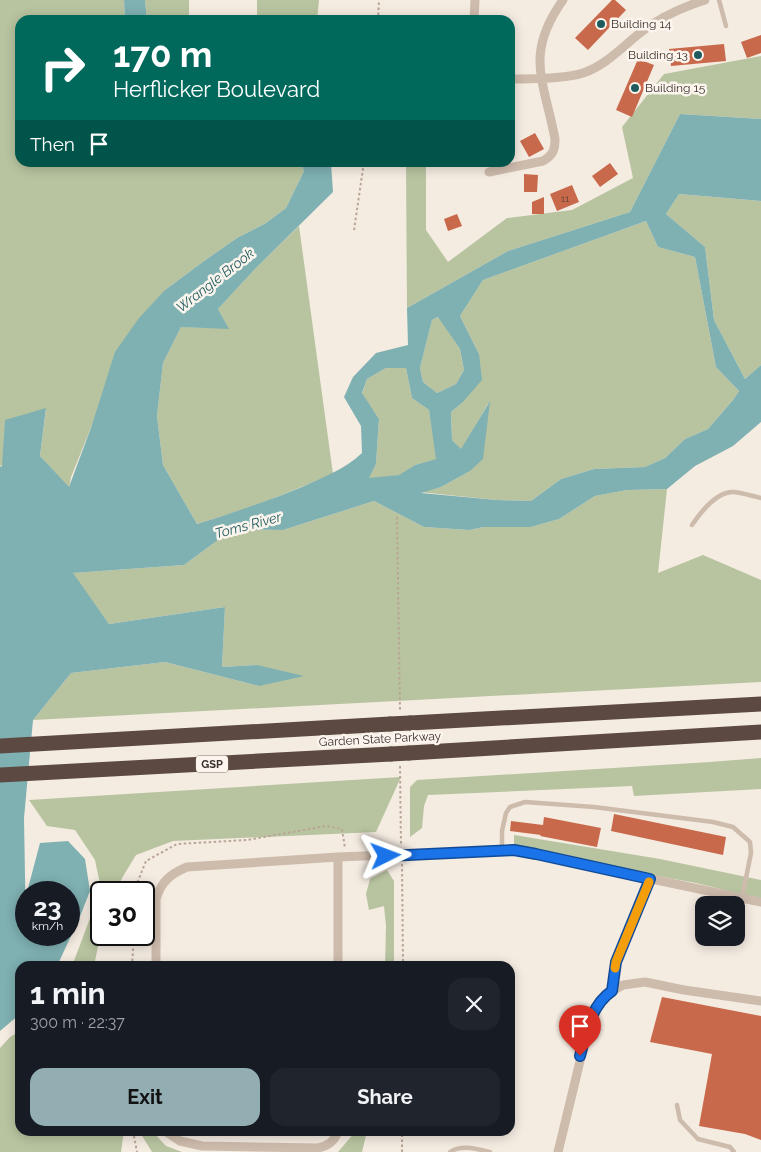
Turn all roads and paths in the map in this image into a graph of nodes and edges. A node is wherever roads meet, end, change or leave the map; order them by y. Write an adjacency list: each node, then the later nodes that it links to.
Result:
1 (379, 0): 6 (path)
2 (474, 0): 7 (street)
3 (562, 0): 9 (street)
4 (704, 0): 9 (street)
5 (719, 0): 8 (lane)
6 (378, 15)
7 (474, 15)
8 (726, 26)
9 (541, 78): 10 (street); 13 (street)
10 (515, 79)
11 (363, 167): 15 (path)
12 (514, 167): 14 (street)
13 (515, 167)
14 (489, 172)
15 (354, 230)
16 (761, 498): 17 (lane)
17 (692, 525)
18 (761, 704): 22 (highway, Garden State Parkway, bridge)
19 (761, 732): 20 (highway, Garden State Parkway / GSP)
20 (735, 734): 21 (highway); 23 (highway, Garden State Parkway / GSP, bridge)
21 (761, 741)
22 (0, 746)
23 (0, 775)
24 (502, 851): 25 (street); 26 (street); 29 (lane)
25 (343, 857): 27 (path); 34 (street); 35 (street)
26 (650, 879): 28 (street); 36 (street)
27 (138, 881)
28 (732, 896)
29 (742, 896)
30 (745, 899): 31 (street)
31 (761, 902)
32 (133, 946): 33 (path)
33 (132, 961)
34 (156, 961)
35 (338, 961)
36 (612, 991): 37 (street); 47 (street)
37 (761, 1001)
38 (677, 1105): 48 (lane)
39 (133, 1136): 43 (path)
40 (172, 1136): 41 (street)
41 (336, 1136)
42 (402, 1136): 44 (path)
43 (137, 1152)
44 (402, 1152)
45 (450, 1152): 46 (lane)
46 (490, 1152)
47 (558, 1152)
48 (734, 1152)

